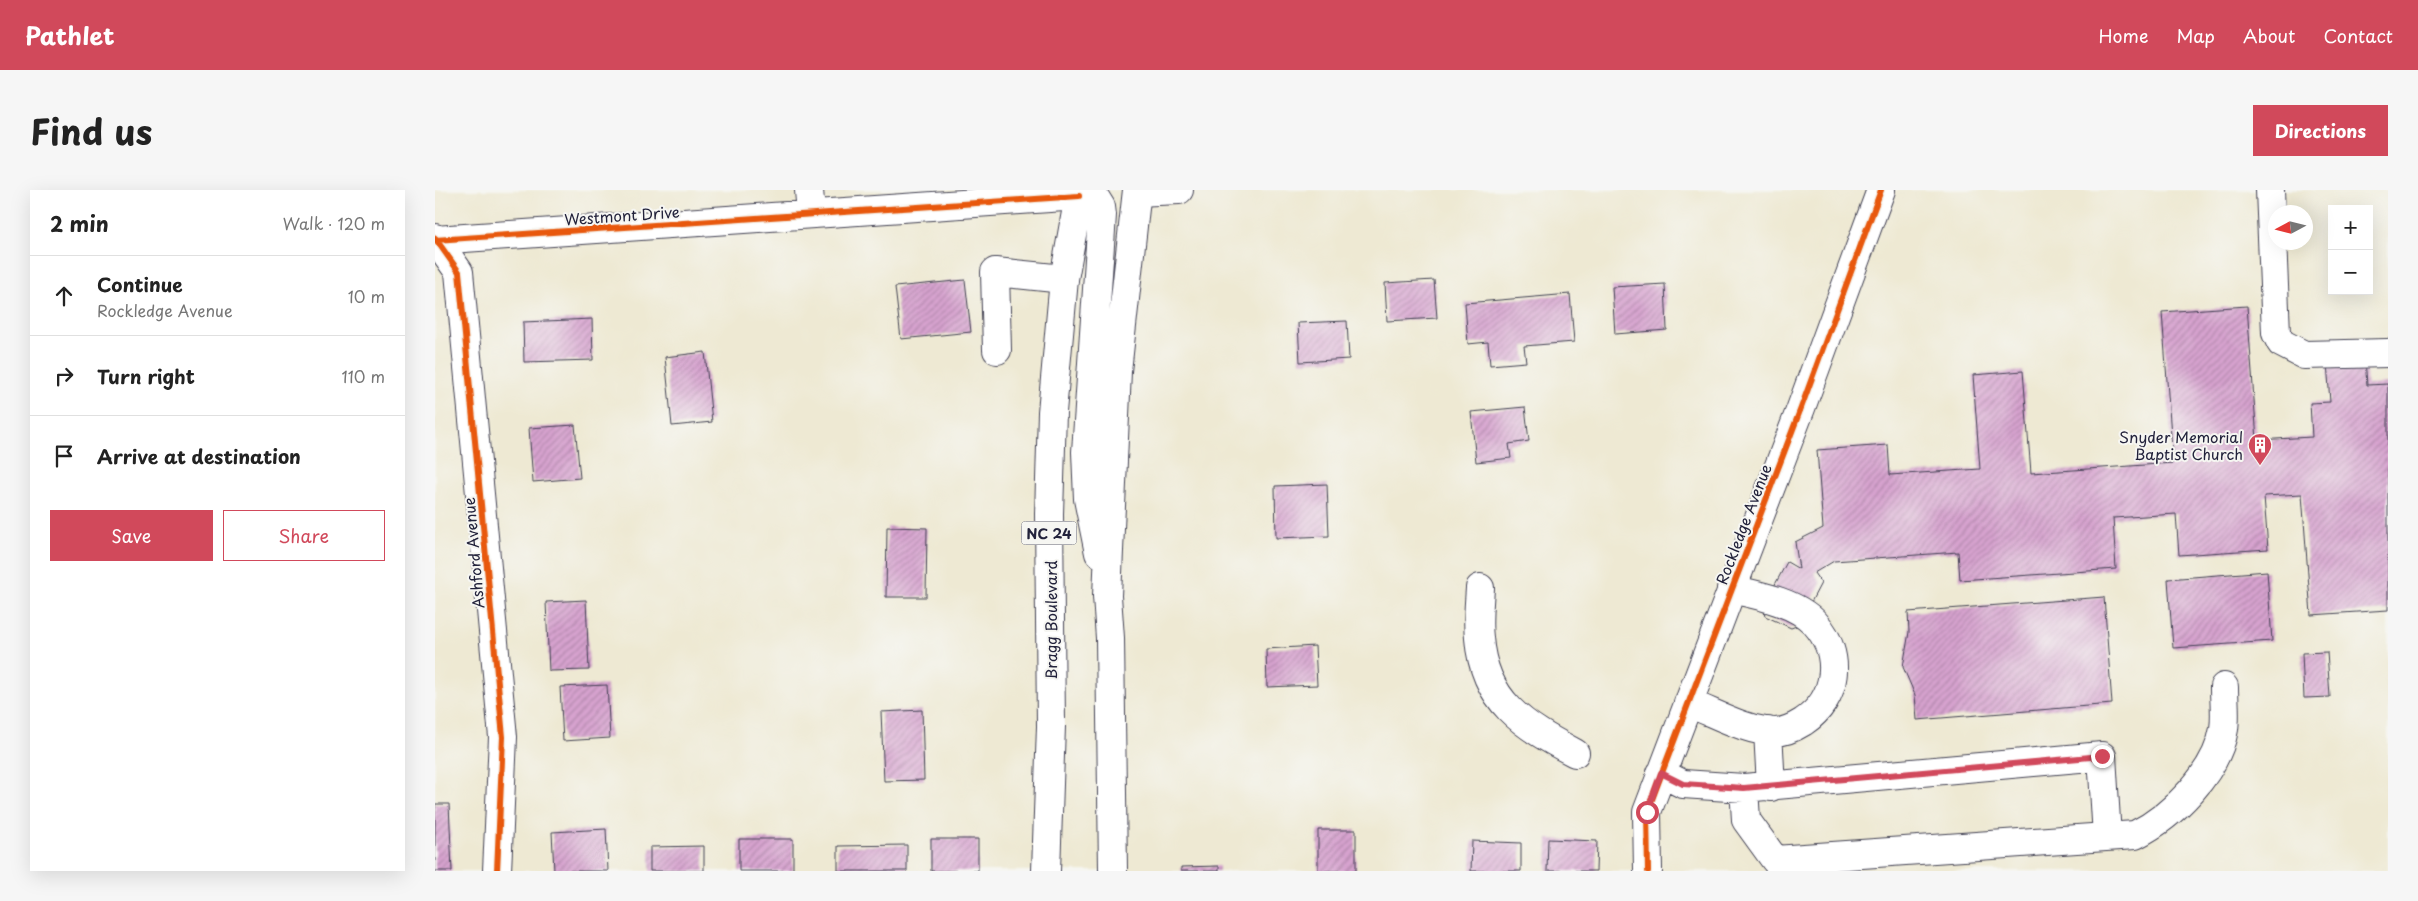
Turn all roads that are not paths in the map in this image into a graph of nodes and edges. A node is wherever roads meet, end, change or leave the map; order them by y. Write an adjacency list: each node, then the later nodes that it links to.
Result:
1 (1179, 190): 4 (street)
2 (1881, 190): 12 (street, Rockledge Avenue)
3 (2270, 190): 10 (street)
4 (1135, 191): 13 (street)
5 (1080, 193): 6 (street, Westmont Drive); 8 (street, Bragg Boulevard / NC 24); 13 (street)
6 (810, 202): 7 (street, Westmont Drive)
7 (436, 239): 22 (street, Ashford Avenue)
8 (1064, 279): 9 (street); 23 (street, Bragg Boulevard / NC 24)
9 (997, 350)
10 (2388, 353)
11 (1480, 588): 17 (street)
12 (1731, 589): 15 (street, Rockledge Avenue); 16 (street)
13 (1107, 596): 24 (street)
14 (2223, 686): 21 (street)
15 (1688, 703): 16 (street); 18 (street, Rockledge Avenue)
16 (1768, 731): 19 (street)
17 (1575, 753)
18 (1661, 773): 20 (street); 25 (street, Rockledge Avenue)
19 (1771, 787): 20 (street); 21 (street)
20 (1744, 788): 21 (street)
21 (2107, 837)
22 (497, 871)
23 (1046, 871)
24 (1113, 871)
25 (1648, 871)

